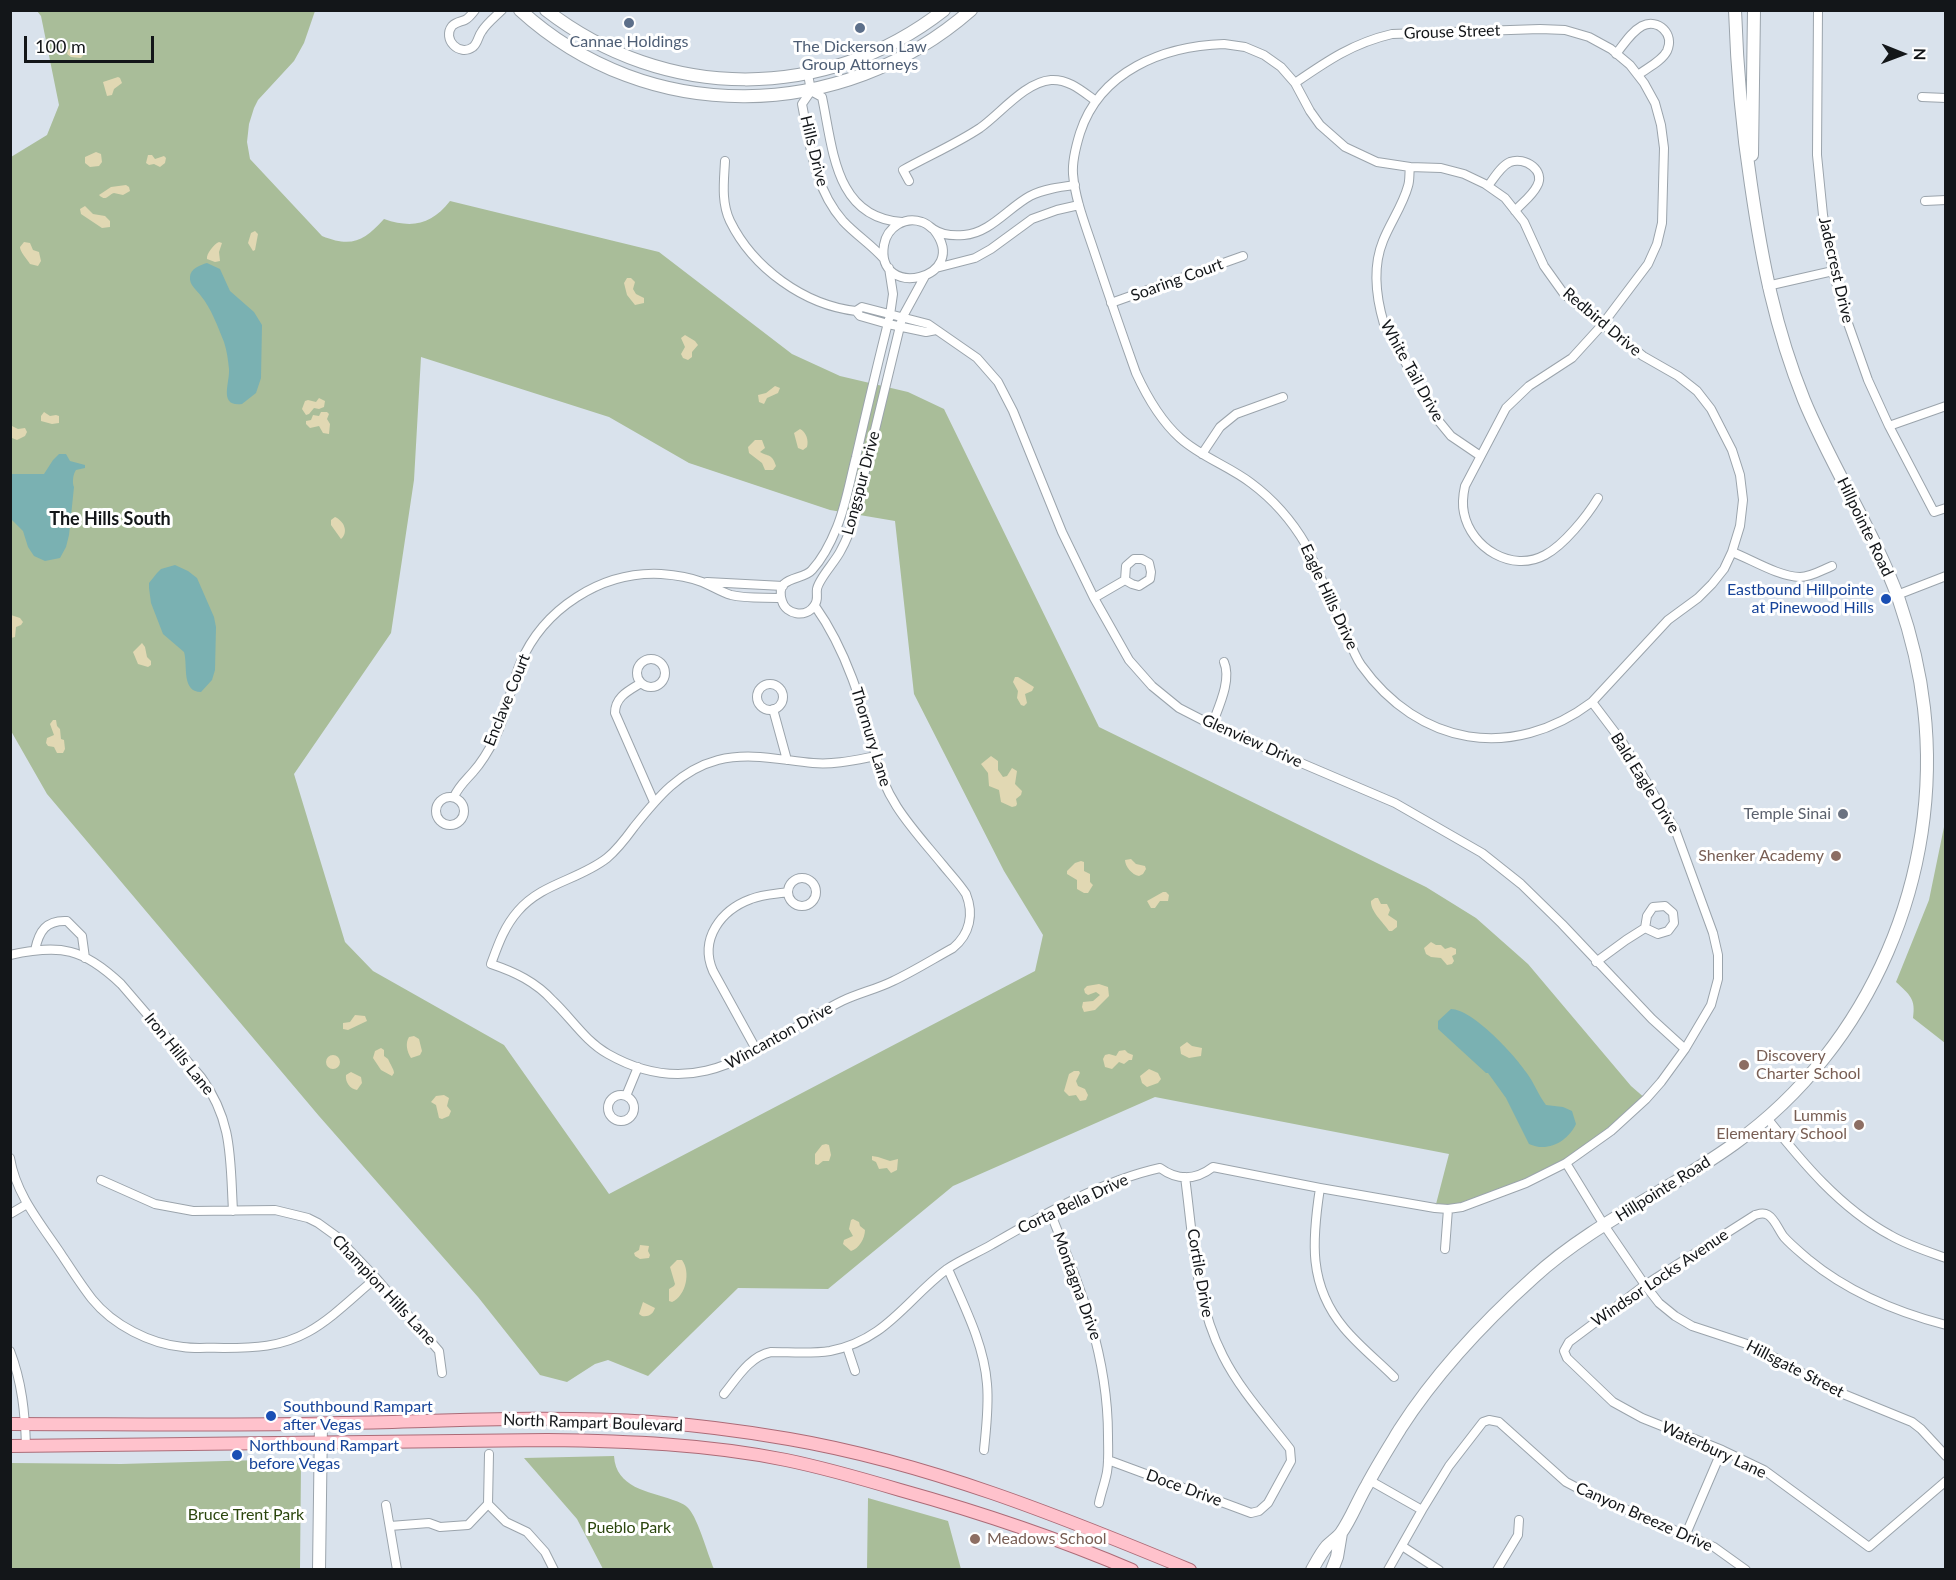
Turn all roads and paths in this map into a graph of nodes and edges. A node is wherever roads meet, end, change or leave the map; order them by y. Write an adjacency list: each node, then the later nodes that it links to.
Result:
1 (475, 10): 2 (street)
2 (502, 10)
3 (520, 10): 14 (street)
4 (546, 10): 11 (street)
5 (944, 10): 11 (street)
6 (971, 10): 14 (street)
7 (1735, 10): 23 (street, Hillpointe Road)
8 (1754, 10): 23 (street, Hillpointe Road)
9 (1818, 10): 33 (street, Jadecrest Drive)
10 (1616, 54): 12 (street, Grouse Street); 12 (street); 13 (street, Grouse Street)
11 (808, 74): 14 (street, Hills Drive)
12 (1638, 75): 39 (street, Grouse Street)
13 (1294, 83): 17 (street, Redbird Drive); 19 (street, Redbird Drive)
14 (811, 91): 28 (street, Hills Drive); 31 (street, Hills Drive)
15 (1922, 97): 16 (street)
16 (1946, 98)
17 (1096, 101): 20 (street); 21 (street, Eagle Hills Drive)
18 (724, 161): 37 (street, Glenview Drive)
19 (1410, 167): 22 (street, Redbird Drive); 44 (street, White Tail Drive)
20 (909, 181)
21 (1075, 184): 26 (street, Eagle Hills Drive); 29 (street, Hills Drive)
22 (1488, 186): 27 (street, Redbird Drive); 27 (street)
23 (1752, 195): 35 (street, Hillpointe Road)
24 (1946, 200): 25 (street)
25 (1925, 201)
26 (1079, 205): 32 (street); 36 (street, Eagle Hills Drive)
27 (1515, 211): 39 (street, Redbird Drive)
28 (902, 222): 29 (street, Hills Drive); 31 (street)
29 (934, 230): 32 (street)
30 (1243, 256): 36 (street, Soaring Court)
31 (888, 265): 34 (street, Hills Drive); 37 (street, Longspur Drive)
32 (936, 268): 34 (street)
33 (1833, 271): 35 (street); 42 (street, Jadecrest Drive)
34 (925, 276): 38 (street, Longspur Drive)
35 (1767, 286): 53 (street, Hillpointe Road)
36 (1111, 303): 43 (street, Eagle Hills Drive)
37 (889, 319): 38 (street, Glenview Drive); 52 (street, Longspur Drive)
38 (901, 322): 55 (street, Glenview Drive); 56 (street, Longspur Drive)
39 (1602, 325): 44 (street, Grouse Street); 47 (street, Redbird Drive)
40 (1283, 397): 43 (street)
41 (1946, 406): 42 (street)
42 (1889, 426): 46 (street, Jadecrest Drive)
43 (1202, 454): 59 (street, Eagle Hills Drive)
44 (1479, 455): 45 (street, Grouse Street)
45 (1598, 498)
46 (1946, 508)
47 (1732, 552): 48 (street); 59 (street, Redbird Drive)
48 (1832, 566)
49 (1946, 576): 53 (street)
50 (1125, 580): 55 (street)
51 (701, 581): 52 (street, Enclave Court); 54 (street, Enclave Court); 64 (street, Enclave Court)
52 (783, 586): 54 (street)
53 (1897, 595): 77 (street, Hillpointe Road)
54 (781, 598): 56 (street)
55 (1094, 598): 61 (street, Glenview Drive)
56 (815, 606): 62 (street, Thornury Lane)
57 (1224, 662): 61 (street)
58 (641, 683): 65 (street)
59 (1592, 702): 73 (street, Bald Eagle Drive)
60 (773, 709): 63 (street)
61 (1212, 725): 72 (street, Glenview Drive)
62 (876, 756): 63 (street); 67 (street, Thornury Lane)
63 (787, 760): 65 (street)
64 (454, 797)
65 (654, 802): 75 (street, Wincanton Drive)
66 (789, 892): 74 (street)
67 (969, 923): 74 (street, Wincanton Drive)
68 (1645, 928): 72 (street)
69 (35, 950): 70 (street, Iron Hills Lane); 71 (street, Iron Hills Lane); 71 (street)
70 (10, 955)
71 (85, 958): 85 (street, Iron Hills Lane)
72 (1596, 962): 73 (street, Glenview Drive)
73 (1685, 1049): 79 (street, Bald Eagle Drive)
74 (757, 1051): 75 (street, Wincanton Drive)
75 (638, 1067): 76 (street)
76 (626, 1096)
77 (1767, 1118): 88 (street, Hillpointe Road); 90 (street)
78 (10, 1158): 83 (street)
79 (1566, 1162): 84 (street); 88 (street, Hillsgate Street)
80 (1185, 1177): 82 (street); 86 (street, Corta Bella Drive); 121 (street, Cortile Drive)
81 (101, 1180): 85 (street, Champion Hills Lane)
82 (1320, 1188): 84 (street); 100 (street)
83 (27, 1204): 87 (street); 92 (street)
84 (1448, 1209): 89 (street)
85 (233, 1211): 92 (street, Champion Hills Lane)
86 (1050, 1212): 91 (street, Corta Bella Drive); 114 (street, Montagna Drive)
87 (10, 1214)
88 (1604, 1225): 93 (street, Hillsgate Street); 115 (street, Hillpointe Road)
89 (1444, 1249)
90 (1946, 1258)
91 (948, 1269): 95 (street, Corta Bella Drive); 109 (street)
92 (376, 1278): 99 (street, Champion Hills Lane)
93 (1645, 1285): 94 (street, Windsor Locks Avenue); 97 (street, Windsor Locks Avenue); 112 (street, Hillsgate Street)
94 (1946, 1325)
95 (848, 1347): 98 (street); 101 (street, Corta Bella Drive)
96 (10, 1351): 103 (street)
97 (1564, 1351): 110 (street, Waterbury Lane)
98 (855, 1371)
99 (442, 1373)
100 (1394, 1377)
101 (724, 1394)
102 (10, 1424): 103 (main road, North Rampart Boulevard)
103 (26, 1424): 104 (main road, North Rampart Boulevard); 108 (street)
104 (321, 1424): 105 (main road, North Rampart Boulevard); 106 (street)
105 (791, 1440): 113 (main road); 131 (main road, North Rampart Boulevard)
106 (321, 1444): 108 (main road, North Rampart Boulevard); 113 (main road, North Rampart Boulevard); 127 (street)
107 (10, 1446): 108 (main road, North Rampart Boulevard)
108 (26, 1446)
109 (984, 1450)
110 (1722, 1450): 116 (street, Waterbury Lane); 125 (street)
111 (489, 1454): 118 (street)
112 (1946, 1456)
113 (787, 1460): 130 (main road, North Rampart Boulevard)
114 (1108, 1460): 117 (street, Montagna Drive); 121 (street, Doce Drive)
115 (1369, 1480): 120 (street); 124 (street, Hillpointe Road)
116 (1946, 1481)
117 (1099, 1503)
118 (488, 1504): 123 (street); 129 (street)
119 (386, 1505): 123 (street)
120 (1422, 1510): 125 (street, Canyon Breeze Drive); 126 (street)
121 (1259, 1511)
122 (1519, 1520): 136 (street)
123 (390, 1526): 128 (street)
124 (1341, 1533): 132 (street, Hillpointe Road); 133 (street, Hillpointe Road)
125 (1686, 1534): 137 (street, Canyon Breeze Drive)
126 (1402, 1546): 134 (street); 135 (street)
127 (319, 1569)
128 (397, 1569)
129 (554, 1569)
130 (1132, 1569)
131 (1190, 1569)
132 (1312, 1569)
133 (1332, 1569)
134 (1388, 1569)
135 (1439, 1569)
136 (1497, 1569)
137 (1746, 1569)

